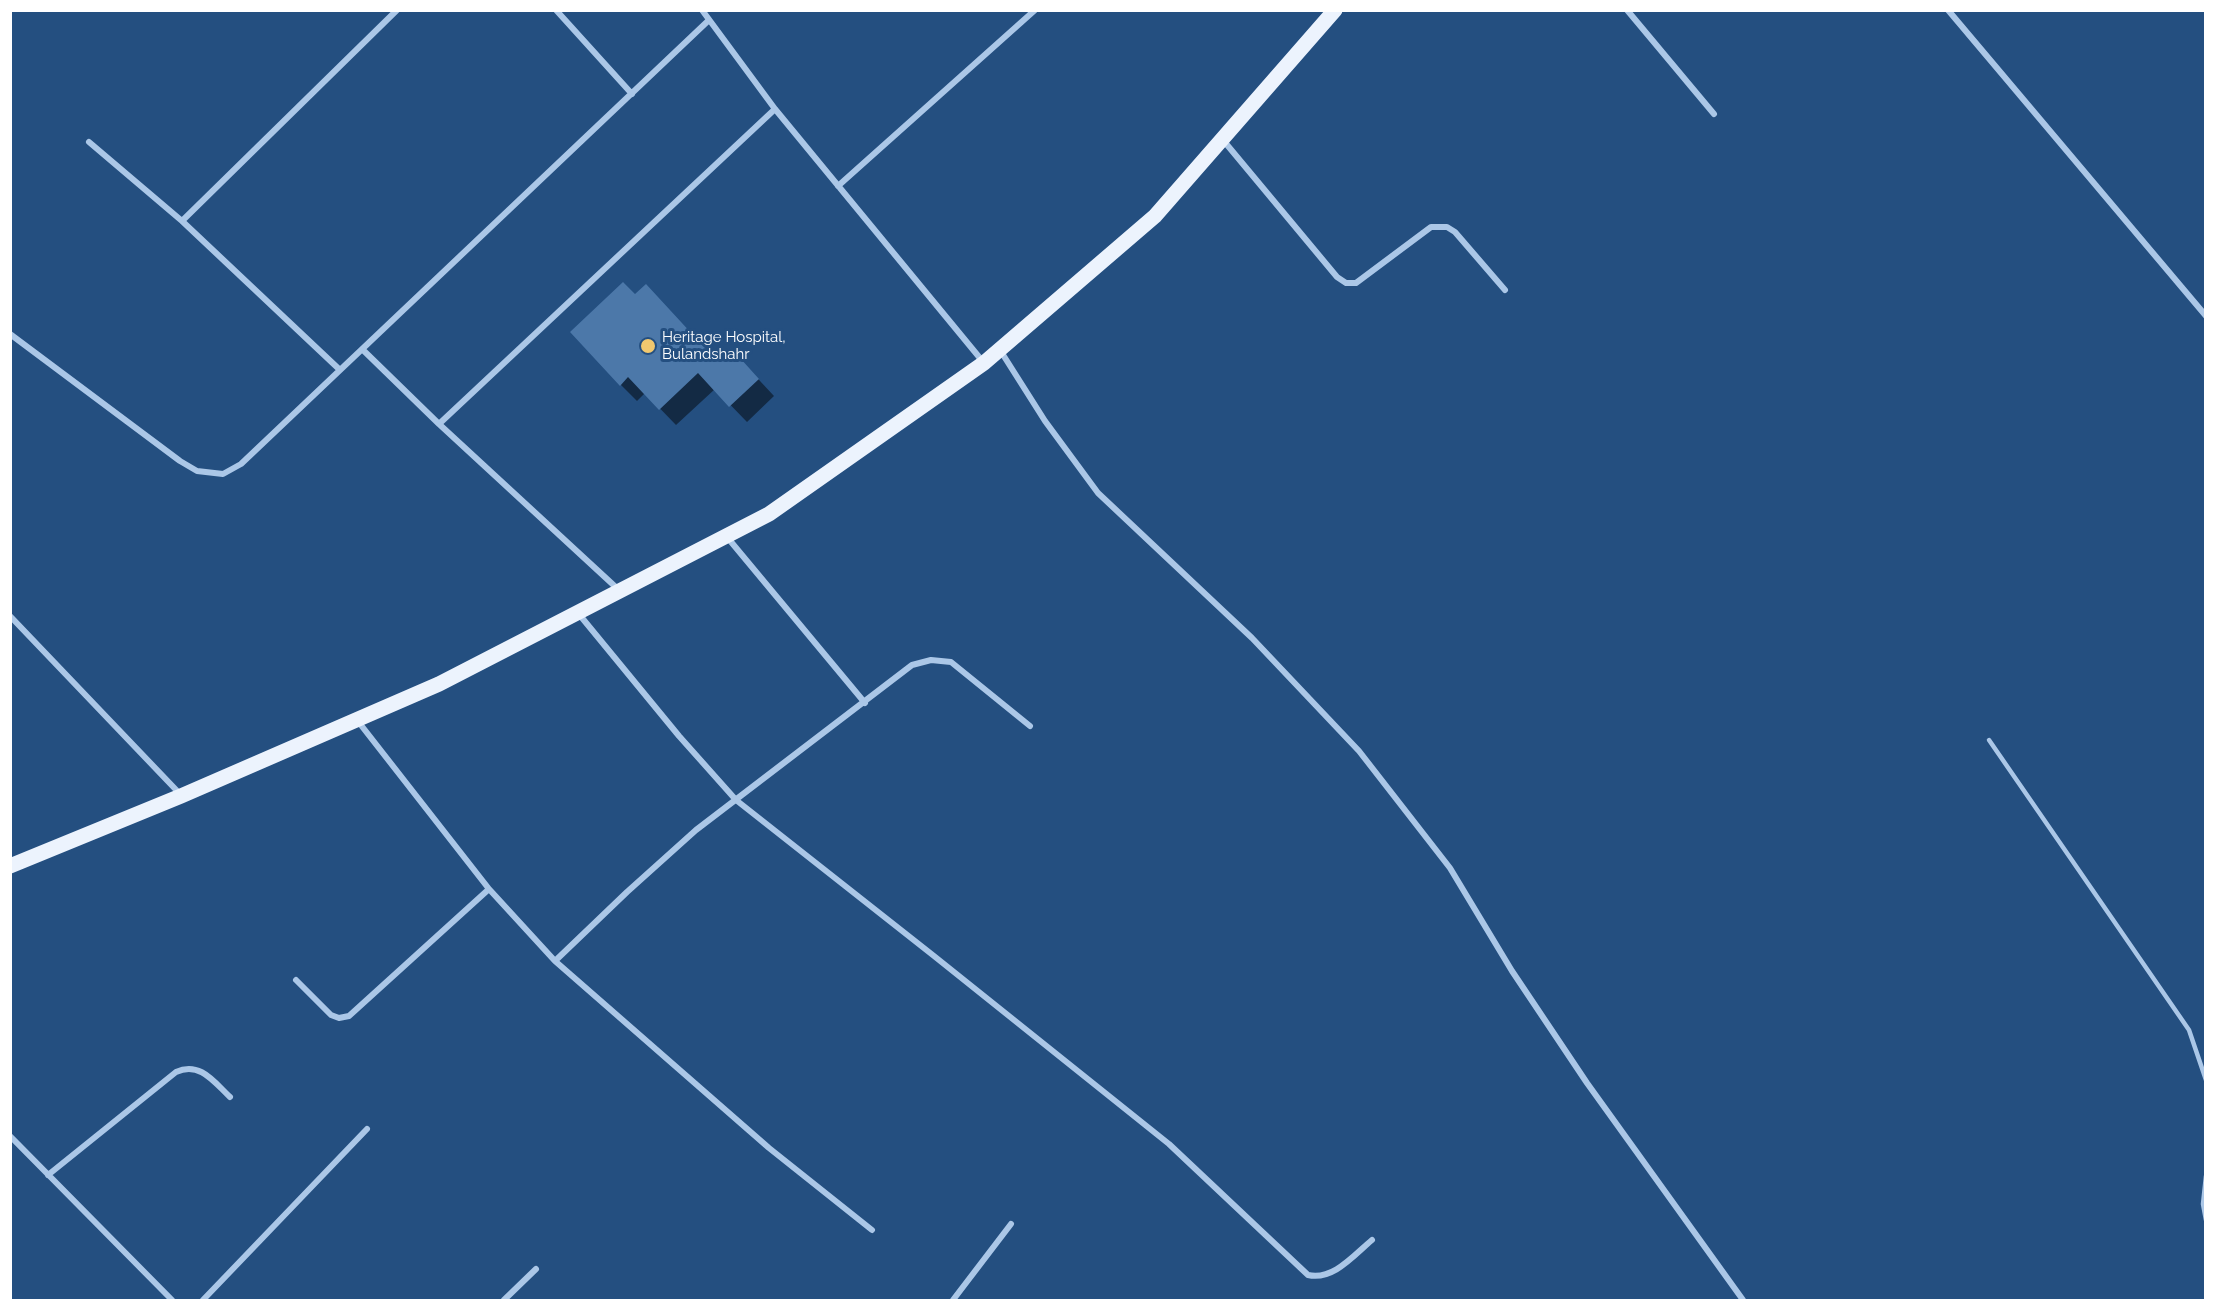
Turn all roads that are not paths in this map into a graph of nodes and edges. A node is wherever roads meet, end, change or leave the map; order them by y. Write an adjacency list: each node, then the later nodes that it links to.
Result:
1 (397, 10): 15 (street)
2 (556, 10): 9 (street)
3 (702, 10): 8 (street)
4 (1035, 10): 14 (street)
5 (1335, 10): 12 (main road)
6 (1627, 10): 11 (street)
7 (1948, 10): 17 (street)
8 (709, 21): 9 (street); 10 (street)
9 (632, 94): 19 (street)
10 (775, 109): 14 (street); 23 (street)
11 (1714, 114)
12 (1222, 140): 16 (street); 20 (main road)
13 (89, 142): 15 (street)
14 (838, 186): 21 (street)
15 (182, 221): 22 (street)
16 (1505, 290)
17 (2205, 316)
18 (10, 334): 22 (street)
19 (362, 349): 22 (street); 23 (street)
20 (1000, 349): 21 (main road); 53 (street)
21 (984, 363): 24 (main road)
22 (340, 370)
23 (439, 424): 25 (street)
24 (726, 536): 25 (main road); 28 (street)
25 (621, 591): 26 (main road)
26 (578, 612): 29 (main road); 33 (street)
27 (10, 616): 32 (street)
28 (865, 703): 30 (street); 33 (street)
29 (356, 720): 32 (main road); 35 (street)
30 (1030, 726)
31 (1989, 740): 38 (lane)
32 (181, 796): 34 (main road)
33 (736, 800): 36 (street); 47 (street)
34 (10, 866)
35 (489, 889): 36 (street); 37 (street)
36 (555, 961): 46 (street)
37 (296, 980)
38 (2205, 1080)
39 (230, 1097): 42 (street)
40 (366, 1129): 50 (street)
41 (12, 1140): 42 (street)
42 (48, 1175): 49 (street)
43 (2205, 1176): 44 (lane)
44 (2205, 1220)
45 (1011, 1224): 52 (street)
46 (872, 1230)
47 (1372, 1240)
48 (536, 1269): 51 (street)
49 (172, 1300)
50 (203, 1300)
51 (504, 1300)
52 (953, 1300)
53 (1743, 1300)

